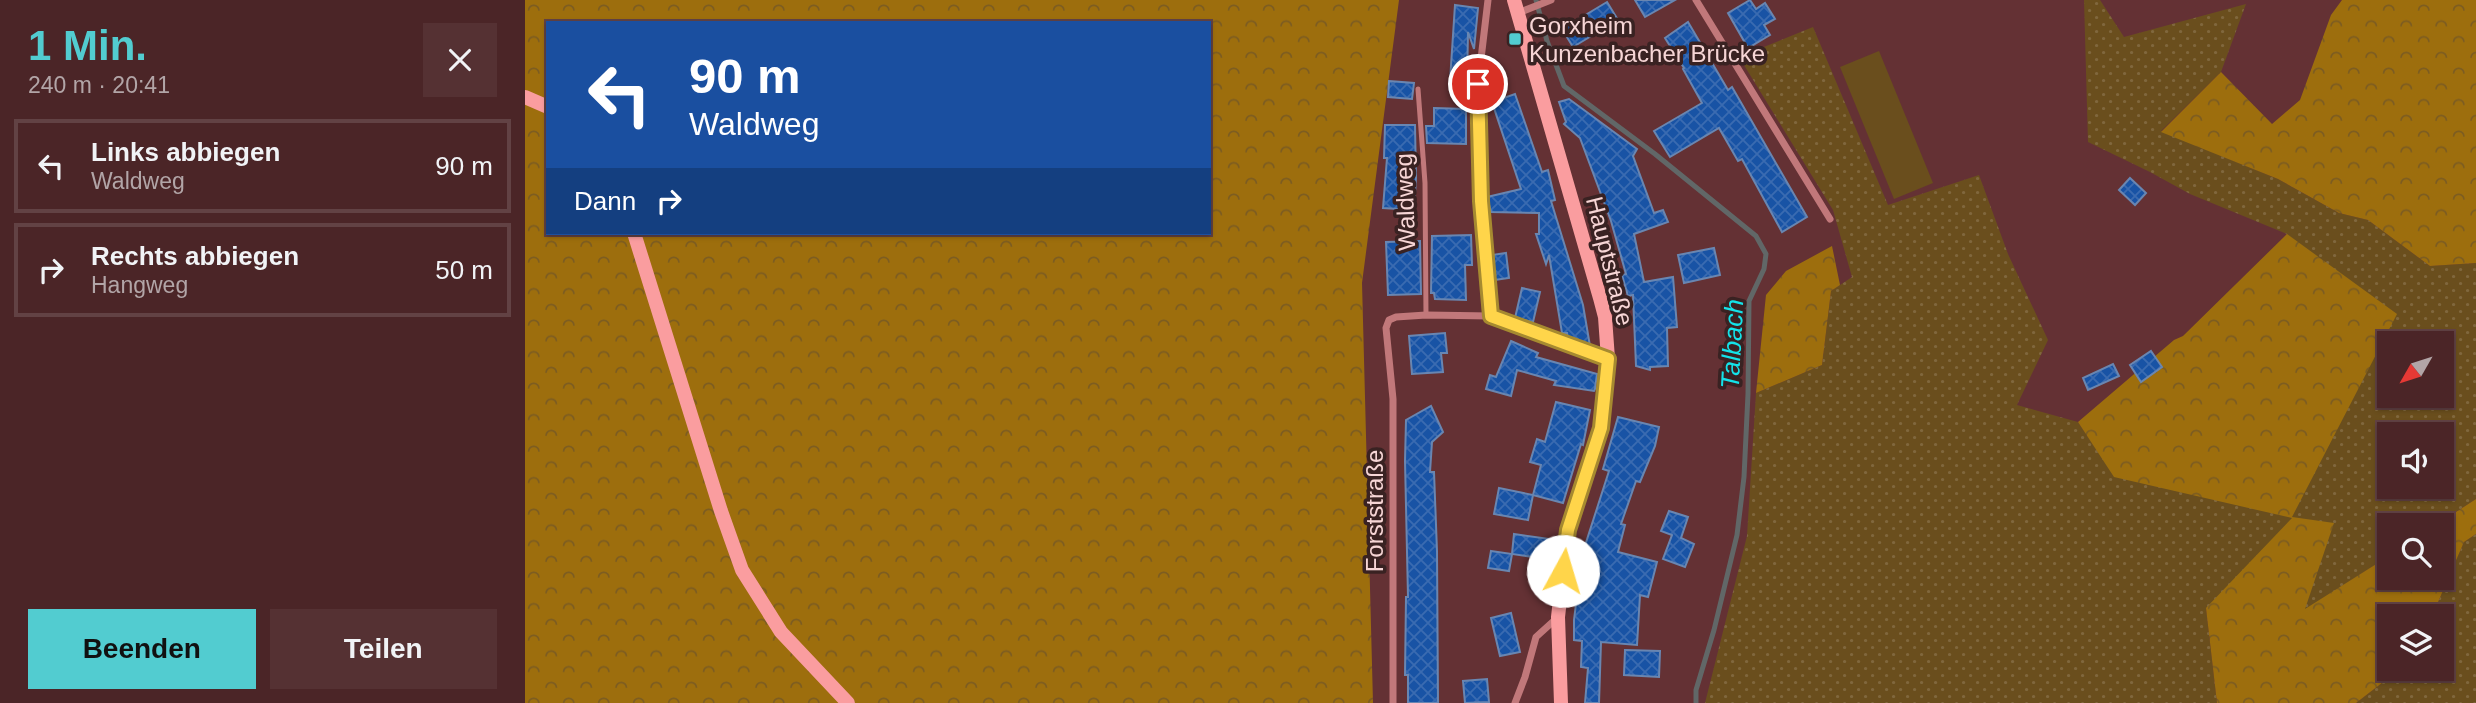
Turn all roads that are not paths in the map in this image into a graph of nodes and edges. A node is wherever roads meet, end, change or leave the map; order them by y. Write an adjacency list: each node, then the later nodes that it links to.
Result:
1 (1488, 0): 11 (street)
2 (1696, 0): 8 (street)
3 (1549, 1): 4 (street)
4 (1520, 7): 12 (main road, Hauptstraße)
5 (1418, 89): 10 (lane, Waldweg)
6 (525, 97): 7 (main road)
7 (546, 106)
8 (1830, 219)
9 (635, 235): 14 (main road)
10 (1426, 315): 11 (street); 15 (street, Forststraße)
11 (1491, 316): 12 (street)
12 (1608, 359): 13 (main road, Hauptstraße)
13 (1558, 617): 16 (street); 17 (main road, Hauptstraße)
14 (849, 703)
15 (1393, 703)
16 (1515, 703)
17 (1561, 703)

